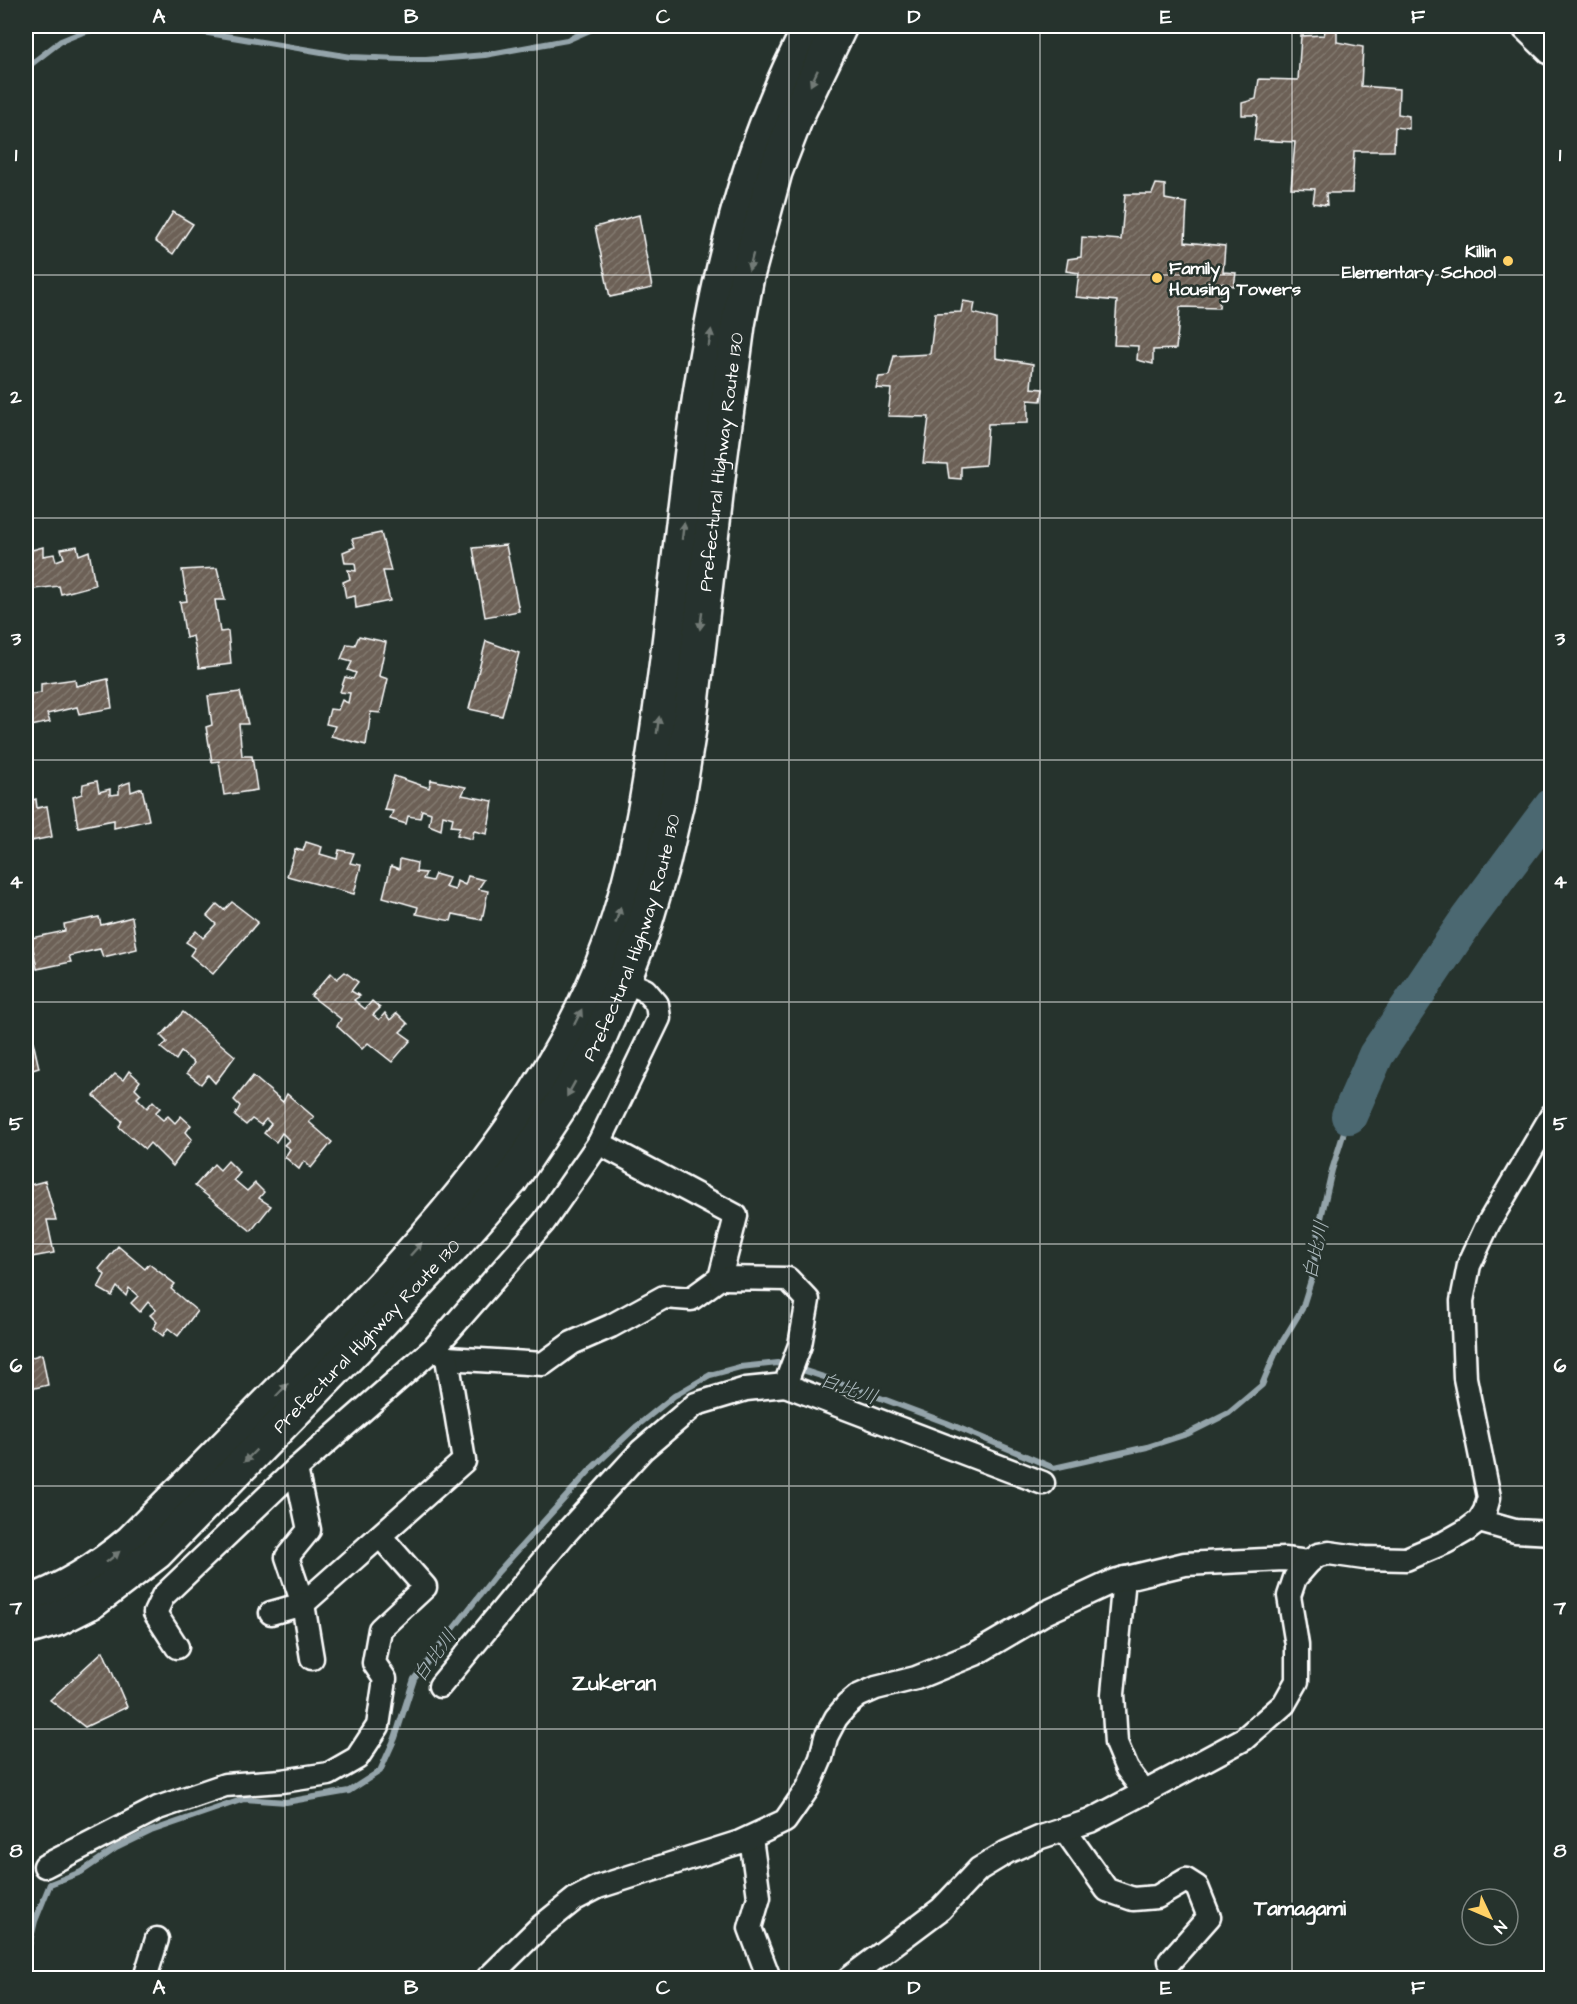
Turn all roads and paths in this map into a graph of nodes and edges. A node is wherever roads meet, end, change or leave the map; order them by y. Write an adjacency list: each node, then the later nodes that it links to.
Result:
1 (811, 26): 5 (main road, Prefectural Highway Route 130, one-way to 1)
2 (840, 26): 5 (main road, Prefectural Highway Route 130, one-way to 5)
3 (1526, 26): 4 (street)
4 (1551, 51)
5 (612, 975): 7 (street); 17 (main road, Prefectural Highway Route 130, one-way to 5); 23 (main road, Prefectural Highway Route 130, one-way to 23)
6 (1551, 1115): 13 (street)
7 (599, 1143): 8 (street); 9 (street)
8 (720, 1278): 9 (street); 10 (street)
9 (440, 1353): 11 (street); 15 (street)
10 (786, 1382): 12 (street); 28 (street)
11 (296, 1469): 21 (street); 26 (street)
12 (1043, 1483)
13 (1479, 1521): 14 (street); 16 (street)
14 (1551, 1533)
15 (380, 1536): 21 (street); 32 (street)
16 (1309, 1562): 18 (street); 29 (street)
17 (87, 1575): 19 (main road); 20 (main road, Prefectural Highway Route 130)
18 (1124, 1578): 29 (street); 31 (street)
19 (26, 1592)
20 (26, 1604)
21 (303, 1604): 22 (street); 27 (street)
22 (271, 1613)
23 (57, 1619): 24 (main road, Prefectural Highway Route 130); 25 (main road)
24 (26, 1628)
25 (26, 1645)
26 (177, 1647)
27 (312, 1658)
28 (440, 1686)
29 (1145, 1793): 30 (street)
30 (1064, 1829): 34 (street); 38 (street)
31 (751, 1838): 36 (street); 37 (street)
32 (45, 1866)
33 (157, 1939): 35 (street)
34 (1170, 1961)
35 (145, 1978)
36 (488, 1978)
37 (769, 1978)
38 (849, 1978)

